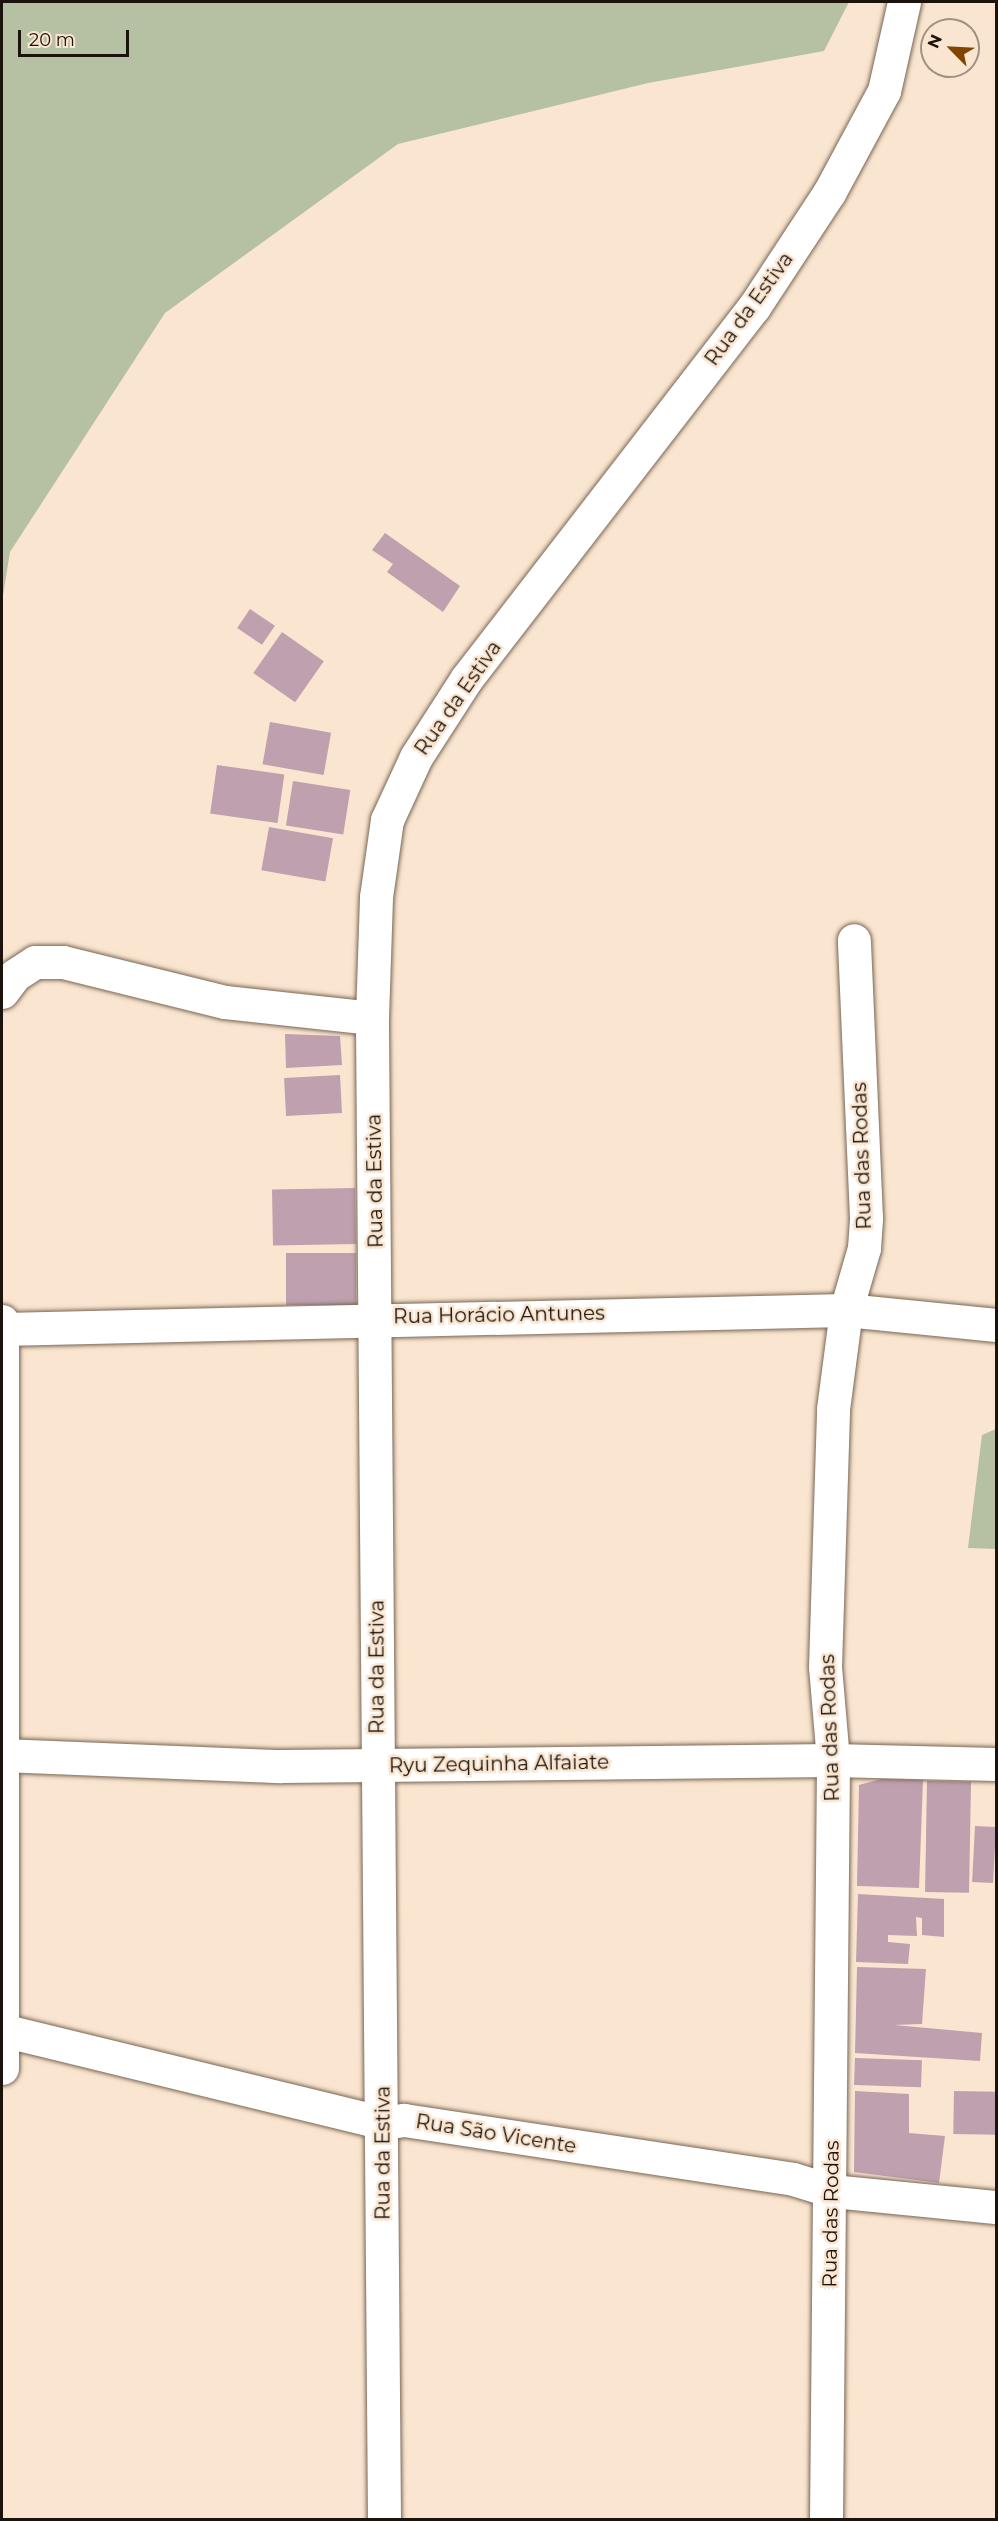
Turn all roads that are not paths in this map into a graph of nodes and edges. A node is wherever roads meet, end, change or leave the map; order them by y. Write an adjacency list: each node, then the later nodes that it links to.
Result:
1 (904, 2): 4 (street, Rua da Estiva)
2 (854, 940): 5 (street, Rua das Rodas)
3 (2, 992): 4 (street)
4 (372, 1018): 6 (street, Rua da Estiva)
5 (846, 1310): 6 (street, Rua Horácio Antunes); 8 (street, Rua Horácio Antunes); 11 (street, Rua das Rodas)
6 (377, 1317): 9 (street, Rua Horácio Antunes); 13 (street, Rua da Estiva)
7 (2, 1321): 9 (street)
8 (996, 1325)
9 (2, 1329): 10 (street)
10 (2, 1756): 13 (street, Ryu Zequinha Alfaiate); 14 (street)
11 (833, 1760): 12 (street, Ryu Zequinha Alfaiate); 13 (street, Ryu Zequinha Alfaiate); 17 (street, Rua das Rodas)
12 (996, 1764)
13 (378, 1765): 16 (street, Rua da Estiva)
14 (2, 2030): 15 (street); 16 (street, Rua São Vicente)
15 (2, 2068)
16 (384, 2123): 17 (street, Rua São Vicente); 19 (street, Rua da Estiva)
17 (832, 2191): 18 (street, Rua São Vicente); 20 (street, Rua das Rodas)
18 (996, 2206)
19 (384, 2520)
20 (826, 2520)

